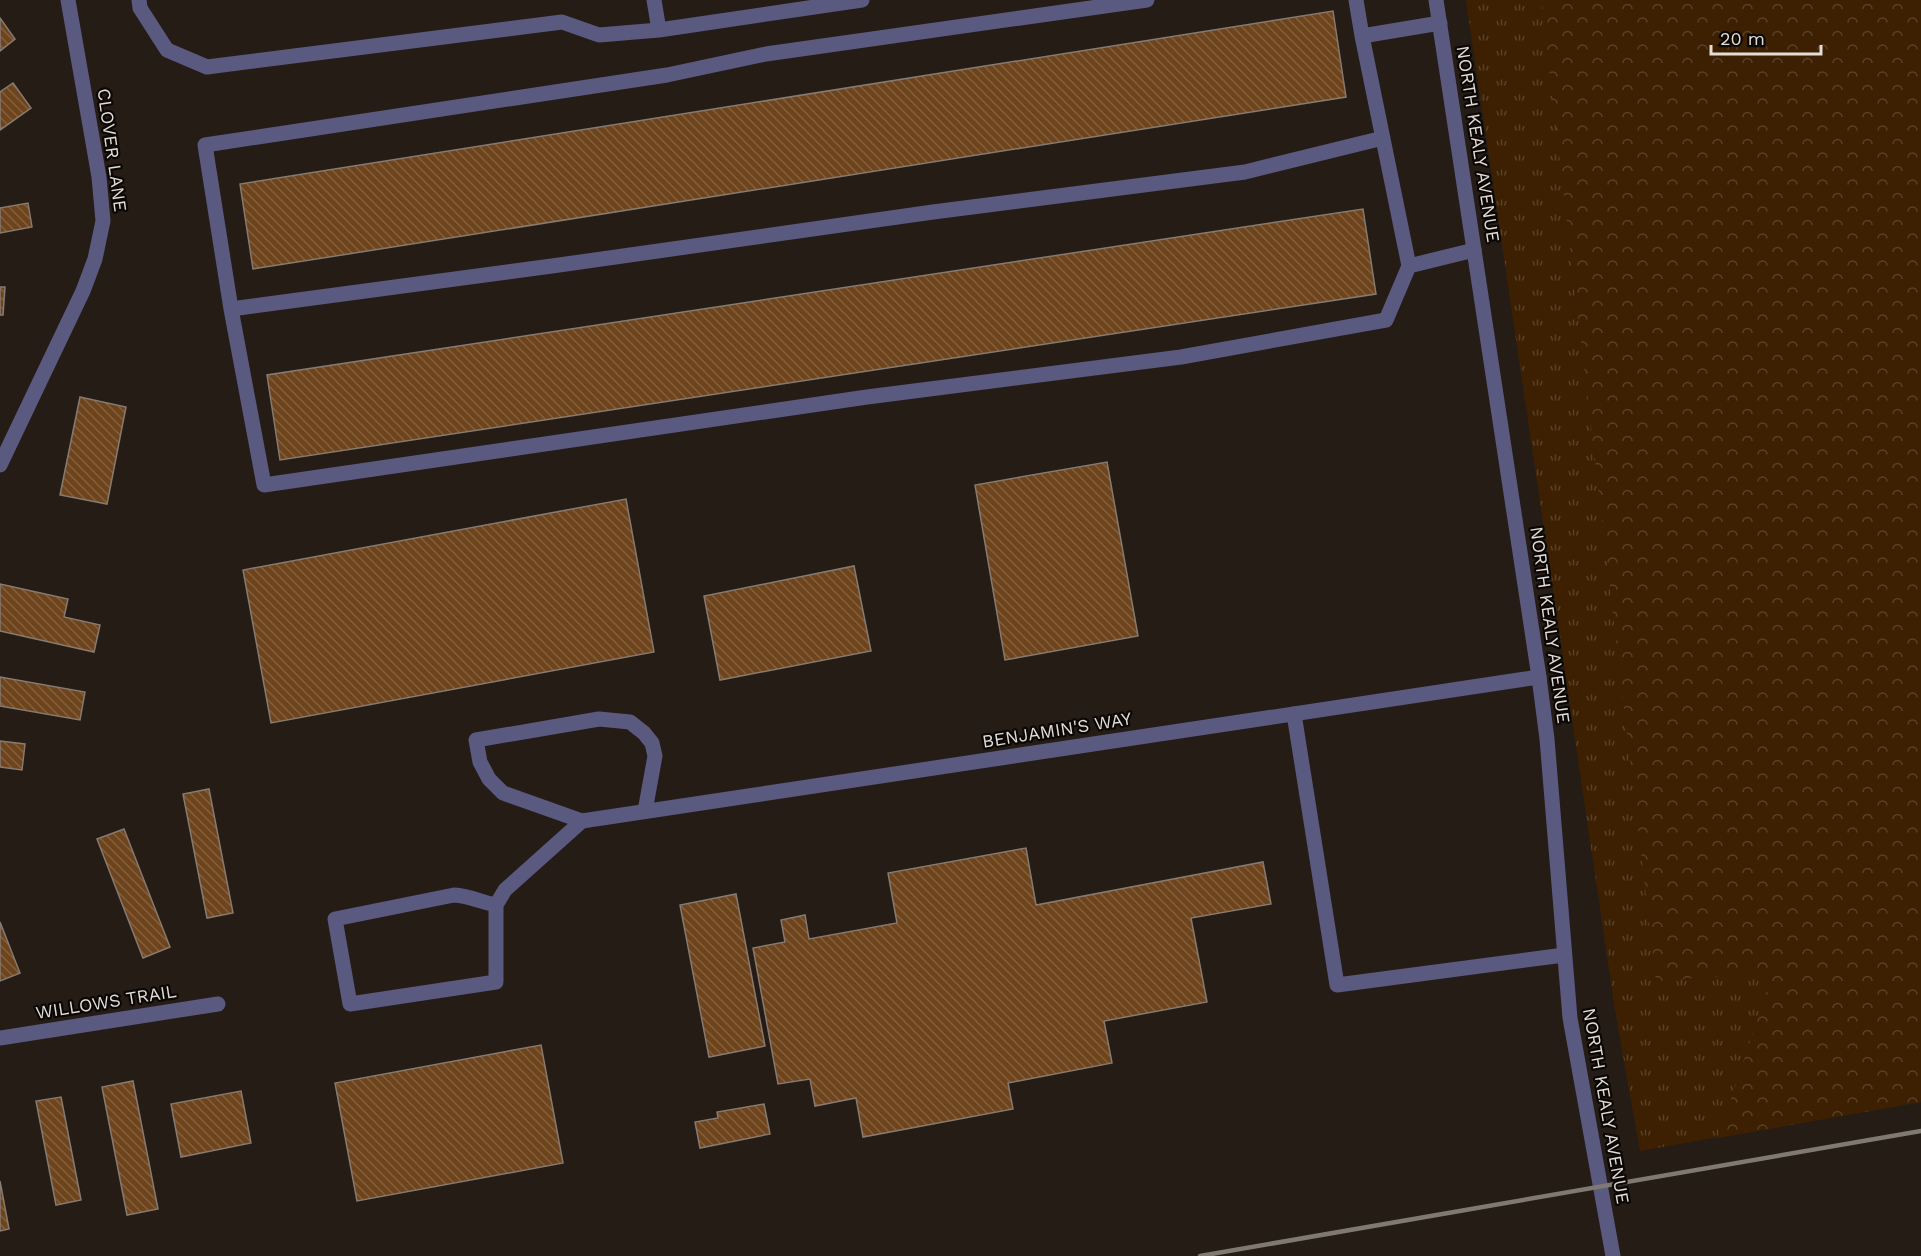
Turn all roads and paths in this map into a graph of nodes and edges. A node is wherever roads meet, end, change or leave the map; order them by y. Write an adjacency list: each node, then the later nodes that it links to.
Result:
1 (68, 0): 15 (street, CLOVER LANE)
2 (654, 0): 9 (street)
3 (862, 0): 9 (street)
4 (1148, 0): 14 (street)
5 (1356, 0): 10 (street)
6 (1436, 0): 8 (street, NORTH KEALY AVENUE)
7 (140, 4): 9 (street)
8 (1440, 23): 10 (street); 12 (street, NORTH KEALY AVENUE)
9 (659, 30)
10 (1362, 36): 11 (street)
11 (1383, 138): 13 (street); 14 (street)
12 (1474, 250): 13 (street); 16 (street, NORTH KEALY AVENUE)
13 (1409, 266): 14 (street)
14 (231, 309)
15 (0, 465)
16 (1539, 677): 17 (street, BENJAMIN'S WAY); 21 (street, NORTH KEALY AVENUE)
17 (1294, 714): 18 (street, BENJAMIN'S WAY); 21 (street)
18 (645, 811): 19 (street, BENJAMIN'S WAY); 19 (street)
19 (582, 821): 20 (street)
20 (496, 905): 20 (street)
21 (1564, 955): 24 (street, NORTH KEALY AVENUE)
22 (218, 1004): 23 (street, WILLOWS TRAIL)
23 (0, 1038)
24 (1612, 1256)

